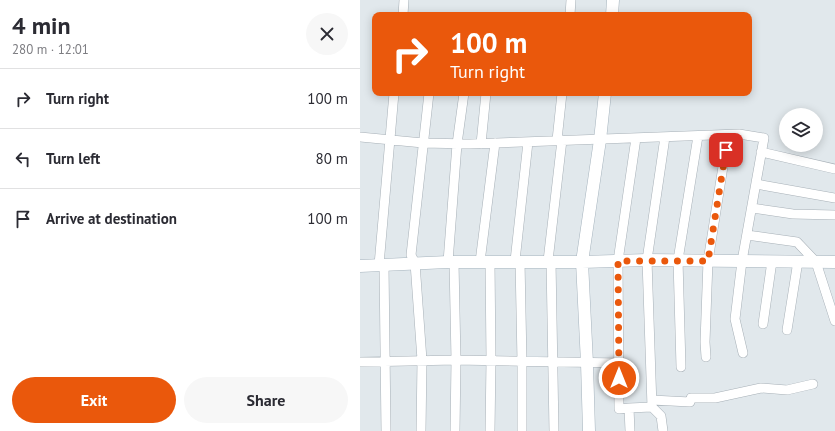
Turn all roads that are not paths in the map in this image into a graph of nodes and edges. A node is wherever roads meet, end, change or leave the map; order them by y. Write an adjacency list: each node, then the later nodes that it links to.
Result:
1 (404, 0): 4 (street)
2 (571, 0): 5 (street)
3 (613, 0): 6 (street)
4 (403, 12)
5 (570, 12)
6 (612, 12)
7 (394, 96): 18 (street)
8 (429, 96): 22 (street)
9 (464, 96): 24 (street)
10 (486, 96): 25 (street)
11 (562, 96): 19 (street)
12 (605, 96): 20 (street)
13 (728, 135): 14 (street); 26 (street); 38 (street)
14 (698, 136): 16 (street); 34 (street)
15 (360, 137): 18 (street)
16 (665, 137): 17 (street); 33 (street)
17 (636, 138): 20 (street); 37 (street)
18 (389, 140): 22 (street); 48 (street)
19 (559, 140): 20 (street); 21 (street); 36 (street)
20 (600, 140): 43 (street)
21 (528, 142): 23 (street); 35 (street)
22 (423, 143): 24 (street); 47 (street)
23 (495, 143): 25 (street); 42 (street)
24 (457, 144): 25 (street); 41 (street)
25 (482, 144)
26 (761, 152): 27 (street); 28 (street)
27 (835, 169)
28 (756, 184): 29 (street); 30 (street)
29 (835, 198)
30 (752, 208): 31 (street); 32 (street)
31 (835, 214)
32 (747, 236): 39 (street); 45 (street)
33 (647, 260): 34 (street); 37 (street); 66 (street)
34 (678, 260): 38 (street); 64 (street)
35 (518, 261): 36 (street); 42 (street); 61 (street)
36 (549, 261): 43 (street); 59 (street)
37 (618, 261): 43 (street); 63 (street)
38 (708, 261): 39 (street); 54 (street)
39 (742, 261): 40 (street); 53 (street)
40 (772, 261): 44 (street); 51 (street)
41 (451, 262): 42 (street); 47 (street); 56 (street)
42 (485, 262): 57 (street)
43 (582, 262): 62 (street)
44 (798, 262): 45 (street); 52 (street)
45 (816, 262): 46 (street); 50 (street)
46 (835, 262)
47 (415, 263): 48 (street); 55 (street)
48 (382, 265): 49 (street); 58 (street)
49 (360, 266)
50 (835, 320)
51 (763, 324)
52 (787, 330)
53 (743, 354)
54 (706, 357)
55 (422, 360): 56 (street); 58 (street); 69 (street)
56 (456, 360): 57 (street); 70 (street)
57 (491, 360): 61 (street); 71 (street)
58 (386, 361): 60 (street); 68 (street)
59 (553, 361): 61 (street); 62 (street); 73 (street)
60 (360, 362)
61 (522, 362): 72 (street)
62 (587, 363): 63 (street); 74 (street)
63 (619, 363): 67 (street)
64 (681, 367)
65 (812, 384): 66 (street)
66 (652, 403): 67 (street); 76 (street)
67 (629, 408): 75 (street)
68 (386, 431)
69 (421, 431)
70 (455, 431)
71 (490, 431)
72 (522, 431)
73 (554, 431)
74 (589, 431)
75 (630, 431)
76 (662, 431)

